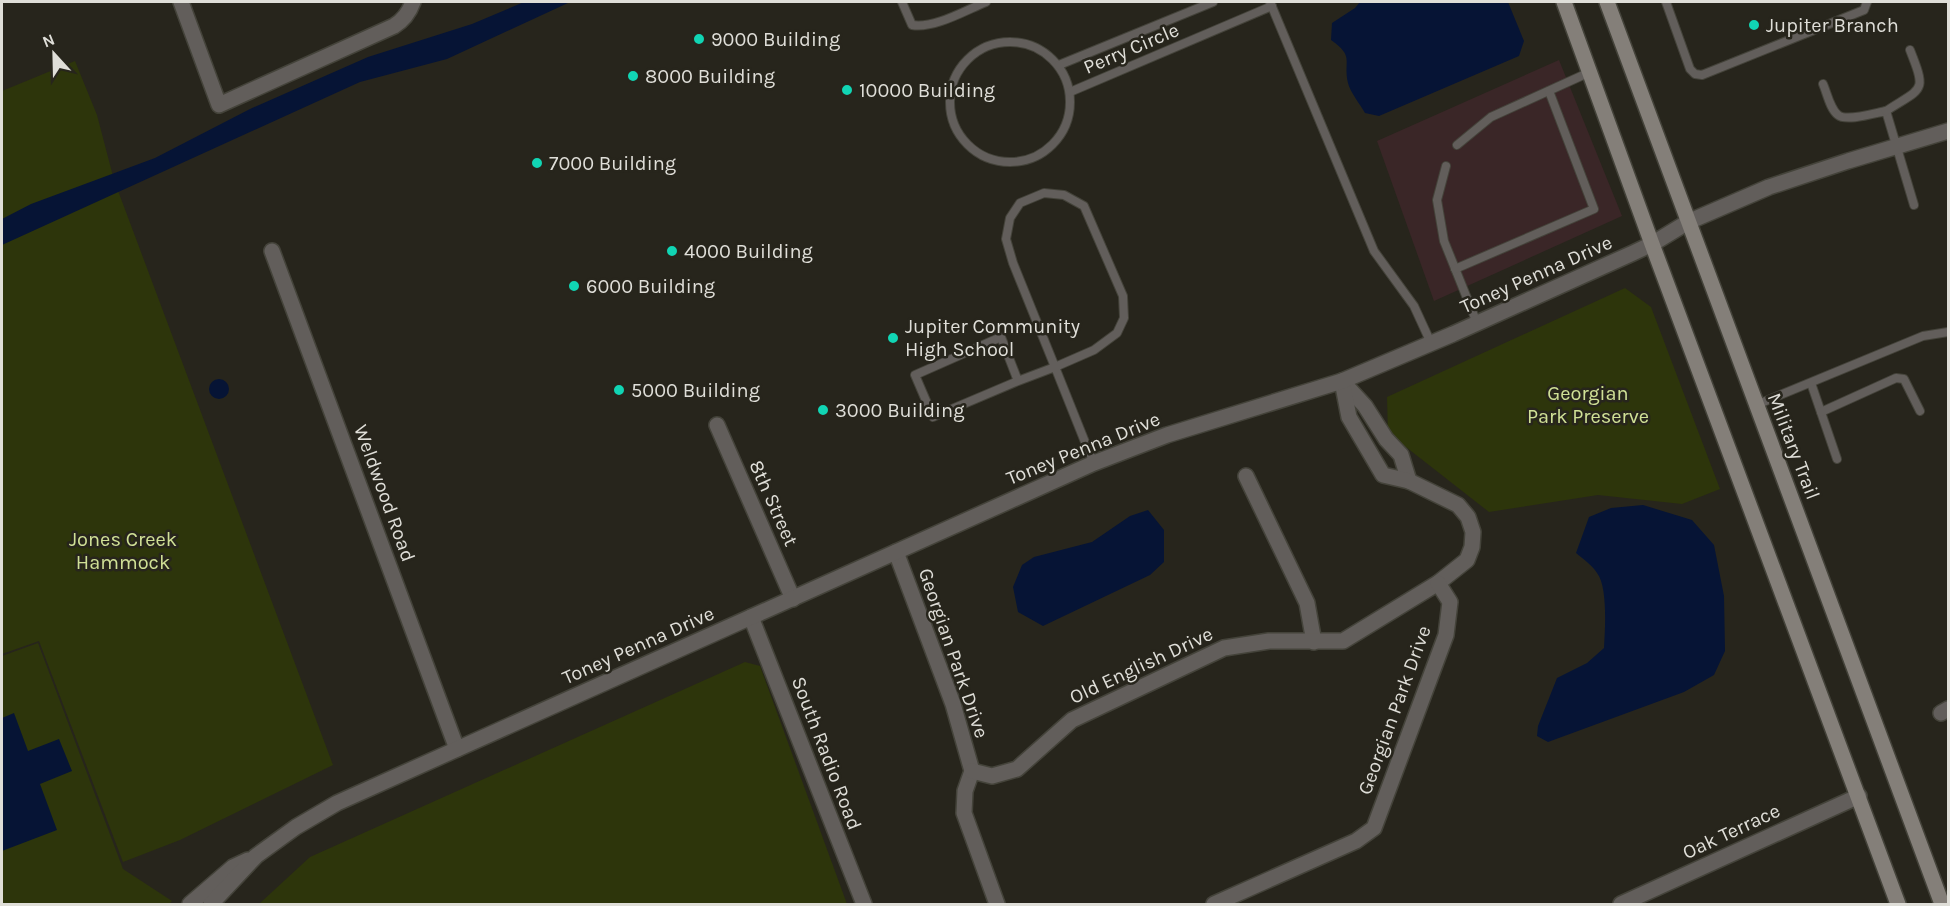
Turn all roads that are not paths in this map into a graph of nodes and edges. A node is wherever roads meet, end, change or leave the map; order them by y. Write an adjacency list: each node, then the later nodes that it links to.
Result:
1 (181, 2): 10 (street)
2 (902, 2): 3 (lane)
3 (986, 2)
4 (1213, 2): 12 (lane, Perry Circle)
5 (1564, 2): 13 (main road)
6 (1607, 2): 23 (main road, Military Trail)
7 (1666, 2): 8 (lane)
8 (1867, 2)
9 (1271, 4): 16 (lane, Perry Circle); 29 (lane)
10 (411, 6)
11 (1910, 50): 17 (lane)
12 (1059, 65): 16 (lane, Perry Circle); 16 (lane, Perry Circle)
13 (1590, 72): 15 (lane); 24 (main road)
14 (1823, 84): 17 (lane)
15 (1549, 91): 19 (lane); 26 (lane)
16 (1070, 92)
17 (1886, 111): 20 (lane)
18 (1948, 131): 20 (street, Toney Penna Drive)
19 (1457, 145)
20 (1898, 146): 22 (lane); 23 (street, Toney Penna Drive)
21 (1446, 166): 26 (lane)
22 (1914, 205)
23 (1688, 222): 24 (street, Toney Penna Drive); 34 (main road, Military Trail)
24 (1652, 244): 27 (street, Toney Penna Drive); 49 (main road)
25 (272, 251): 47 (street, Weldwood Road)
26 (1455, 269): 27 (lane)
27 (1477, 323): 29 (street, Toney Penna Drive)
28 (1948, 332): 33 (lane)
29 (1431, 343): 32 (street, Toney Penna Drive)
30 (1055, 367): 30 (lane); 31 (lane); 39 (lane)
31 (1018, 381): 31 (lane)
32 (1342, 381): 39 (street, Toney Penna Drive); 41 (street); 41 (street)
33 (1811, 383): 34 (lane); 36 (lane)
34 (1756, 405): 58 (main road, Military Trail)
35 (1920, 411): 36 (lane)
36 (1821, 412): 38 (lane)
37 (717, 425): 44 (street, 8th Street)
38 (1838, 459)
39 (1094, 463): 42 (street, Toney Penna Drive)
40 (1246, 476): 46 (street)
41 (1409, 481): 43 (street)
42 (896, 552): 44 (street, Toney Penna Drive); 48 (street, Georgian Park Drive)
43 (1438, 583): 46 (street, Old English Drive); 55 (street, Georgian Park Drive)
44 (793, 598): 45 (street, Toney Penna Drive)
45 (751, 617): 47 (street, Toney Penna Drive); 53 (street, South Radio Road)
46 (1314, 642): 48 (street, Old English Drive)
47 (457, 749): 50 (street, Toney Penna Drive)
48 (972, 771): 54 (street)
49 (1859, 796): 56 (street, Oak Terrace); 57 (main road)
50 (256, 856): 51 (street, Toney Penna Drive); 52 (street, Toney Penna Drive)
51 (190, 904)
52 (211, 904)
53 (864, 904)
54 (997, 904)
55 (1214, 904)
56 (1621, 904)
57 (1898, 904)
58 (1942, 904)

